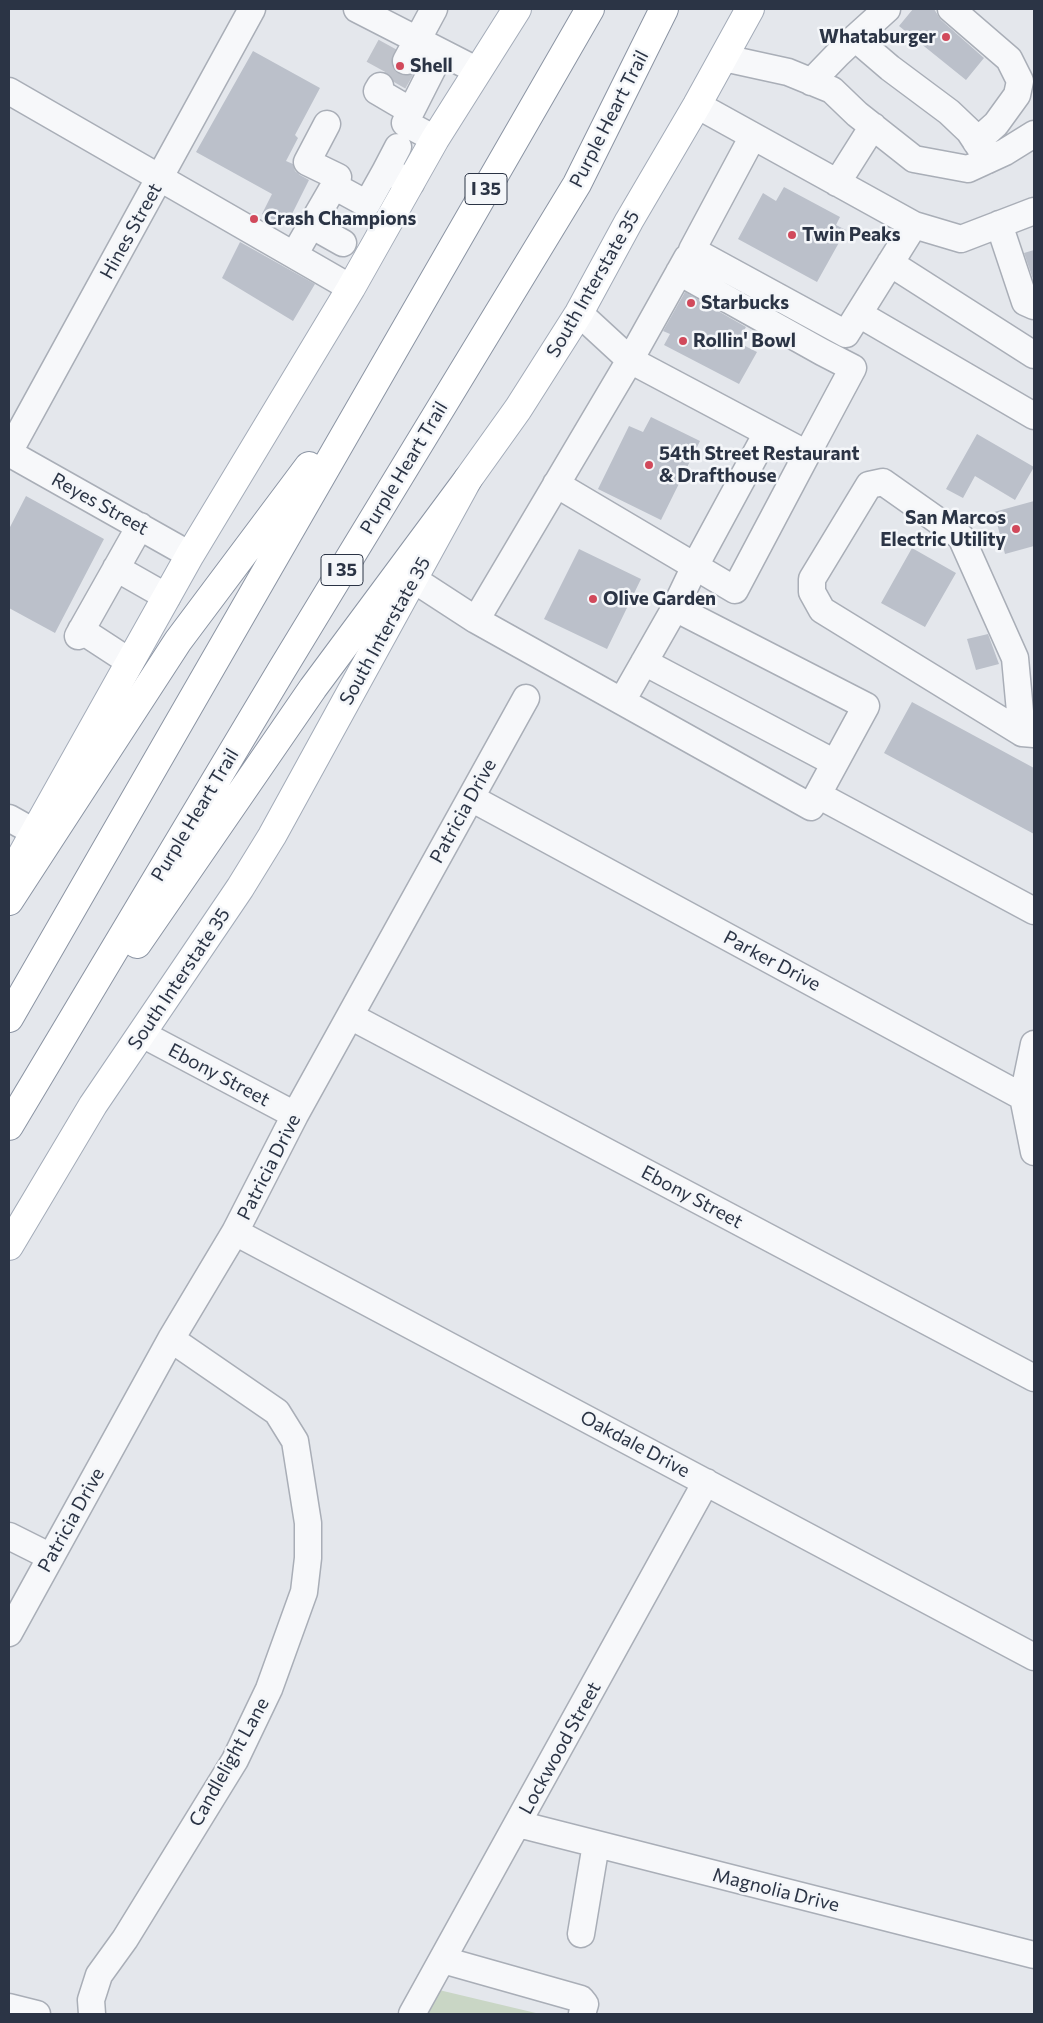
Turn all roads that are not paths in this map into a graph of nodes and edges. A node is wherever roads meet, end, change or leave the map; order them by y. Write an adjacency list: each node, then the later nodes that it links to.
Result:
1 (252, 9): 26 (street, Hines Street)
2 (357, 9): 11 (street)
3 (434, 9): 11 (street)
4 (517, 9): 13 (main road)
5 (590, 9): 46 (main road, I 35)
6 (664, 9): 80 (main road, Purple Heart Trail / I 35)
7 (750, 9): 12 (main road, South Interstate 35)
8 (887, 9): 10 (street)
9 (951, 9): 24 (street)
10 (856, 38): 14 (street); 24 (street)
11 (401, 58): 13 (street); 17 (street); 17 (street)
12 (724, 58): 14 (street); 16 (main road, South Interstate 35)
13 (478, 71): 22 (main road)
14 (811, 82): 19 (street)
15 (9, 91): 26 (street)
16 (697, 105): 21 (street); 42 (main road, South Interstate 35)
17 (411, 111): 22 (street)
18 (327, 124): 29 (street)
19 (872, 126): 24 (street); 28 (street)
20 (1034, 134): 24 (street)
21 (753, 136): 28 (street); 38 (street)
22 (435, 139): 27 (main road)
23 (398, 147): 25 (street)
24 (982, 151)
25 (386, 170): 27 (street); 30 (street)
26 (160, 178): 37 (street); 49 (street, Hines Street)
27 (411, 182): 32 (main road)
28 (838, 182): 33 (street)
29 (334, 186): 30 (street); 35 (street)
30 (367, 204): 32 (street)
31 (1034, 211): 34 (street)
32 (391, 217): 40 (main road)
33 (914, 224): 34 (street); 39 (street)
34 (999, 224): 41 (street)
35 (311, 225): 36 (street); 37 (street)
36 (343, 243)
37 (294, 255): 40 (street)
38 (686, 260): 43 (street); 45 (street); 50 (street)
39 (890, 263): 43 (street); 44 (street)
40 (351, 288): 54 (main road)
41 (1034, 306)
42 (579, 313): 45 (street); 51 (main road, South Interstate 35)
43 (858, 314): 47 (street)
44 (1034, 355)
45 (630, 360): 48 (street); 52 (street)
46 (382, 369): 72 (main road); 75 (main road, I 35)
47 (1034, 416)
48 (767, 433): 50 (street); 55 (street)
49 (9, 452): 53 (street, Reyes Street)
50 (807, 454): 55 (street)
51 (468, 479): 57 (main road, South Interstate 35); 81 (main road)
52 (556, 484): 55 (street); 60 (street)
53 (140, 526): 54 (street, Reyes Street); 56 (street)
54 (190, 554): 58 (main road)
55 (695, 566): 59 (street)
56 (116, 568): 58 (street); 61 (street)
57 (413, 580): 60 (street); 76 (main road, South Interstate 35)
58 (167, 597): 61 (main road)
59 (674, 608): 62 (street); 66 (street)
60 (476, 620): 64 (street)
61 (130, 662): 70 (main road)
62 (644, 662): 64 (street); 66 (street)
63 (526, 698): 68 (street, Patricia Drive)
64 (622, 701): 67 (street)
65 (1028, 734): 65 (street)
66 (835, 763): 67 (street)
67 (818, 795): 73 (street)
68 (471, 798): 74 (street, Patricia Drive); 78 (street, Parker Drive)
69 (9, 818): 70 (street)
70 (34, 832): 71 (main road)
71 (9, 878)
72 (9, 901)
73 (1034, 911)
74 (350, 1016): 79 (street, Patricia Drive); 86 (street, Ebony Street)
75 (9, 1018)
76 (142, 1034): 79 (street, Ebony Street); 84 (main road, South Interstate 35)
77 (1034, 1044): 78 (street)
78 (1023, 1097): 82 (street)
79 (295, 1116): 83 (street, Patricia Drive)
80 (9, 1126)
81 (9, 1131)
82 (1034, 1152)
83 (235, 1232): 85 (street, Patricia Drive); 87 (street, Oakdale Drive)
84 (9, 1246)
85 (171, 1339): 89 (street, Patricia Drive); 99 (street, Candlelight Lane)
86 (1034, 1378)
87 (706, 1482): 91 (street, Oakdale Drive); 92 (street, Lockwood Street)
88 (9, 1536): 89 (street)
89 (51, 1558): 90 (street, Patricia Drive)
90 (9, 1633)
91 (1034, 1657)
92 (518, 1824): 93 (street, Magnolia Drive); 96 (street, Lockwood Street)
93 (596, 1844): 94 (street); 95 (street, Magnolia Drive)
94 (581, 1934)
95 (1034, 1955)
96 (443, 1960): 100 (street, Lockwood Street); 101 (street)
97 (9, 2007): 98 (street)
98 (37, 2014)
99 (92, 2014)
100 (412, 2014)
101 (582, 2014)

